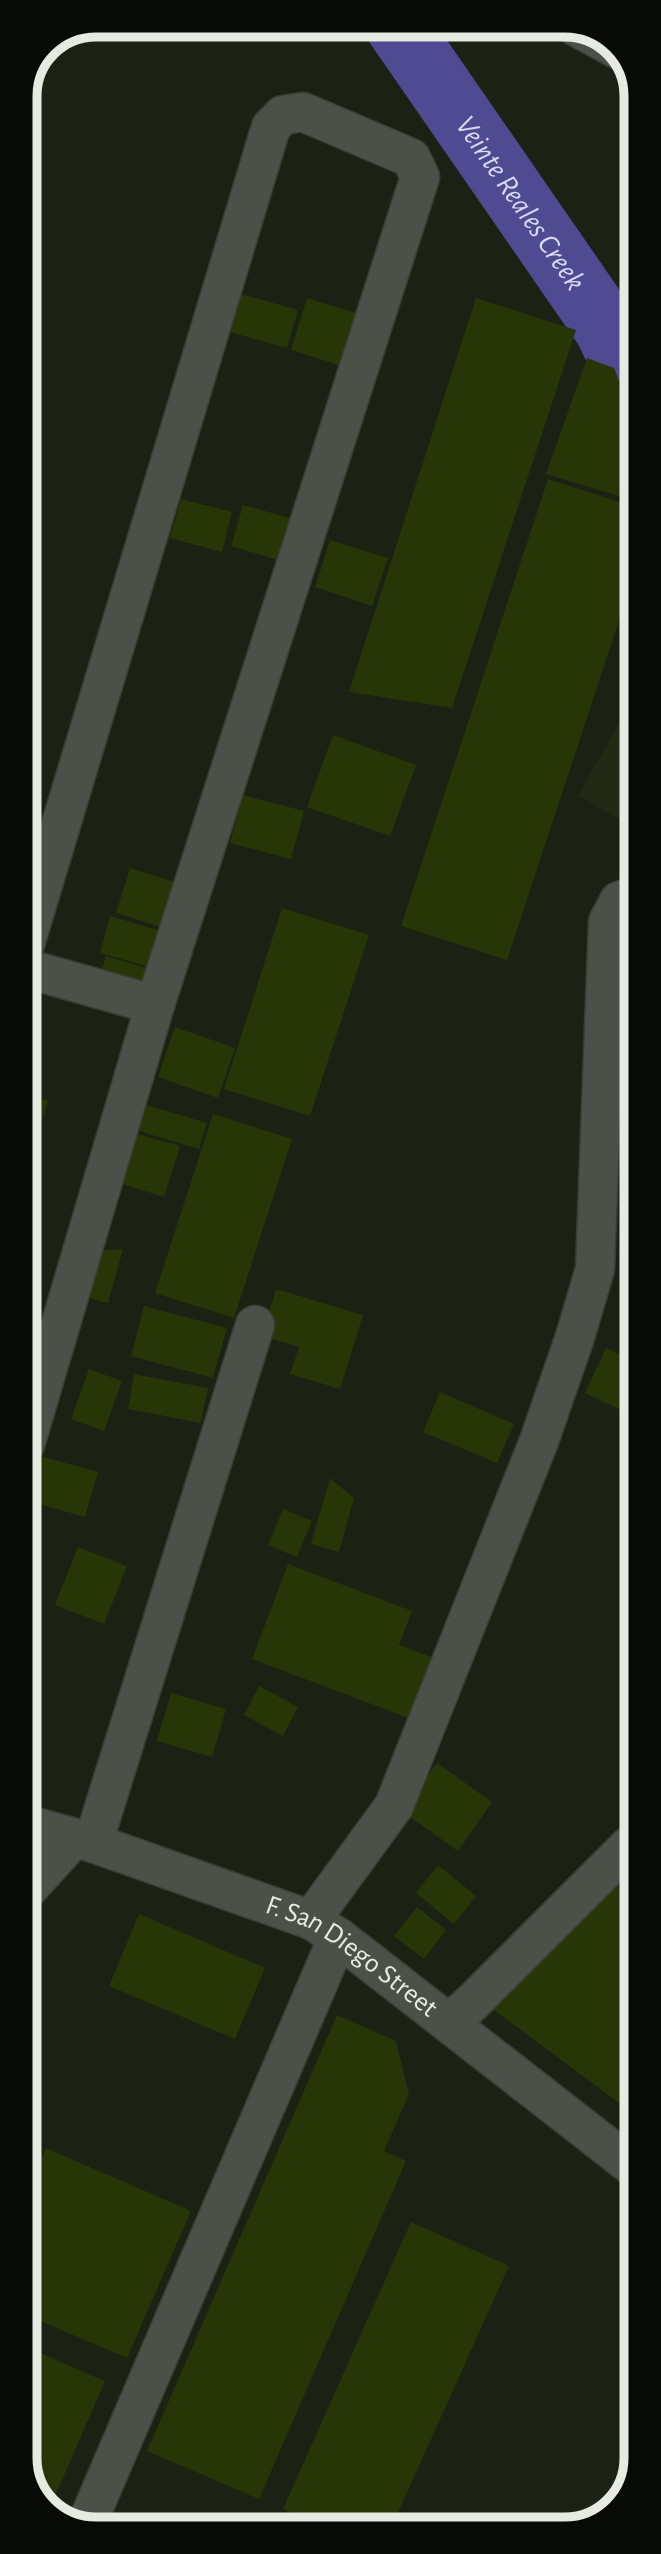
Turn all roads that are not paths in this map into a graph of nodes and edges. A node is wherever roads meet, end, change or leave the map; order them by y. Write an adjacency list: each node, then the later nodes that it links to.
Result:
1 (624, 899): 11 (street)
2 (37, 904): 4 (street)
3 (37, 971): 4 (street)
4 (155, 1005): 6 (street)
5 (255, 1325): 8 (street)
6 (37, 1404)
7 (37, 1827): 8 (street, F. San Diego Street)
8 (83, 1840): 10 (street); 11 (street, F. San Diego Street)
9 (624, 1851): 12 (street)
10 (37, 1882)
11 (324, 1928): 12 (street, F. San Diego Street); 14 (street)
12 (449, 2023): 13 (street, F. San Diego Street)
13 (624, 2148)
14 (90, 2517)

